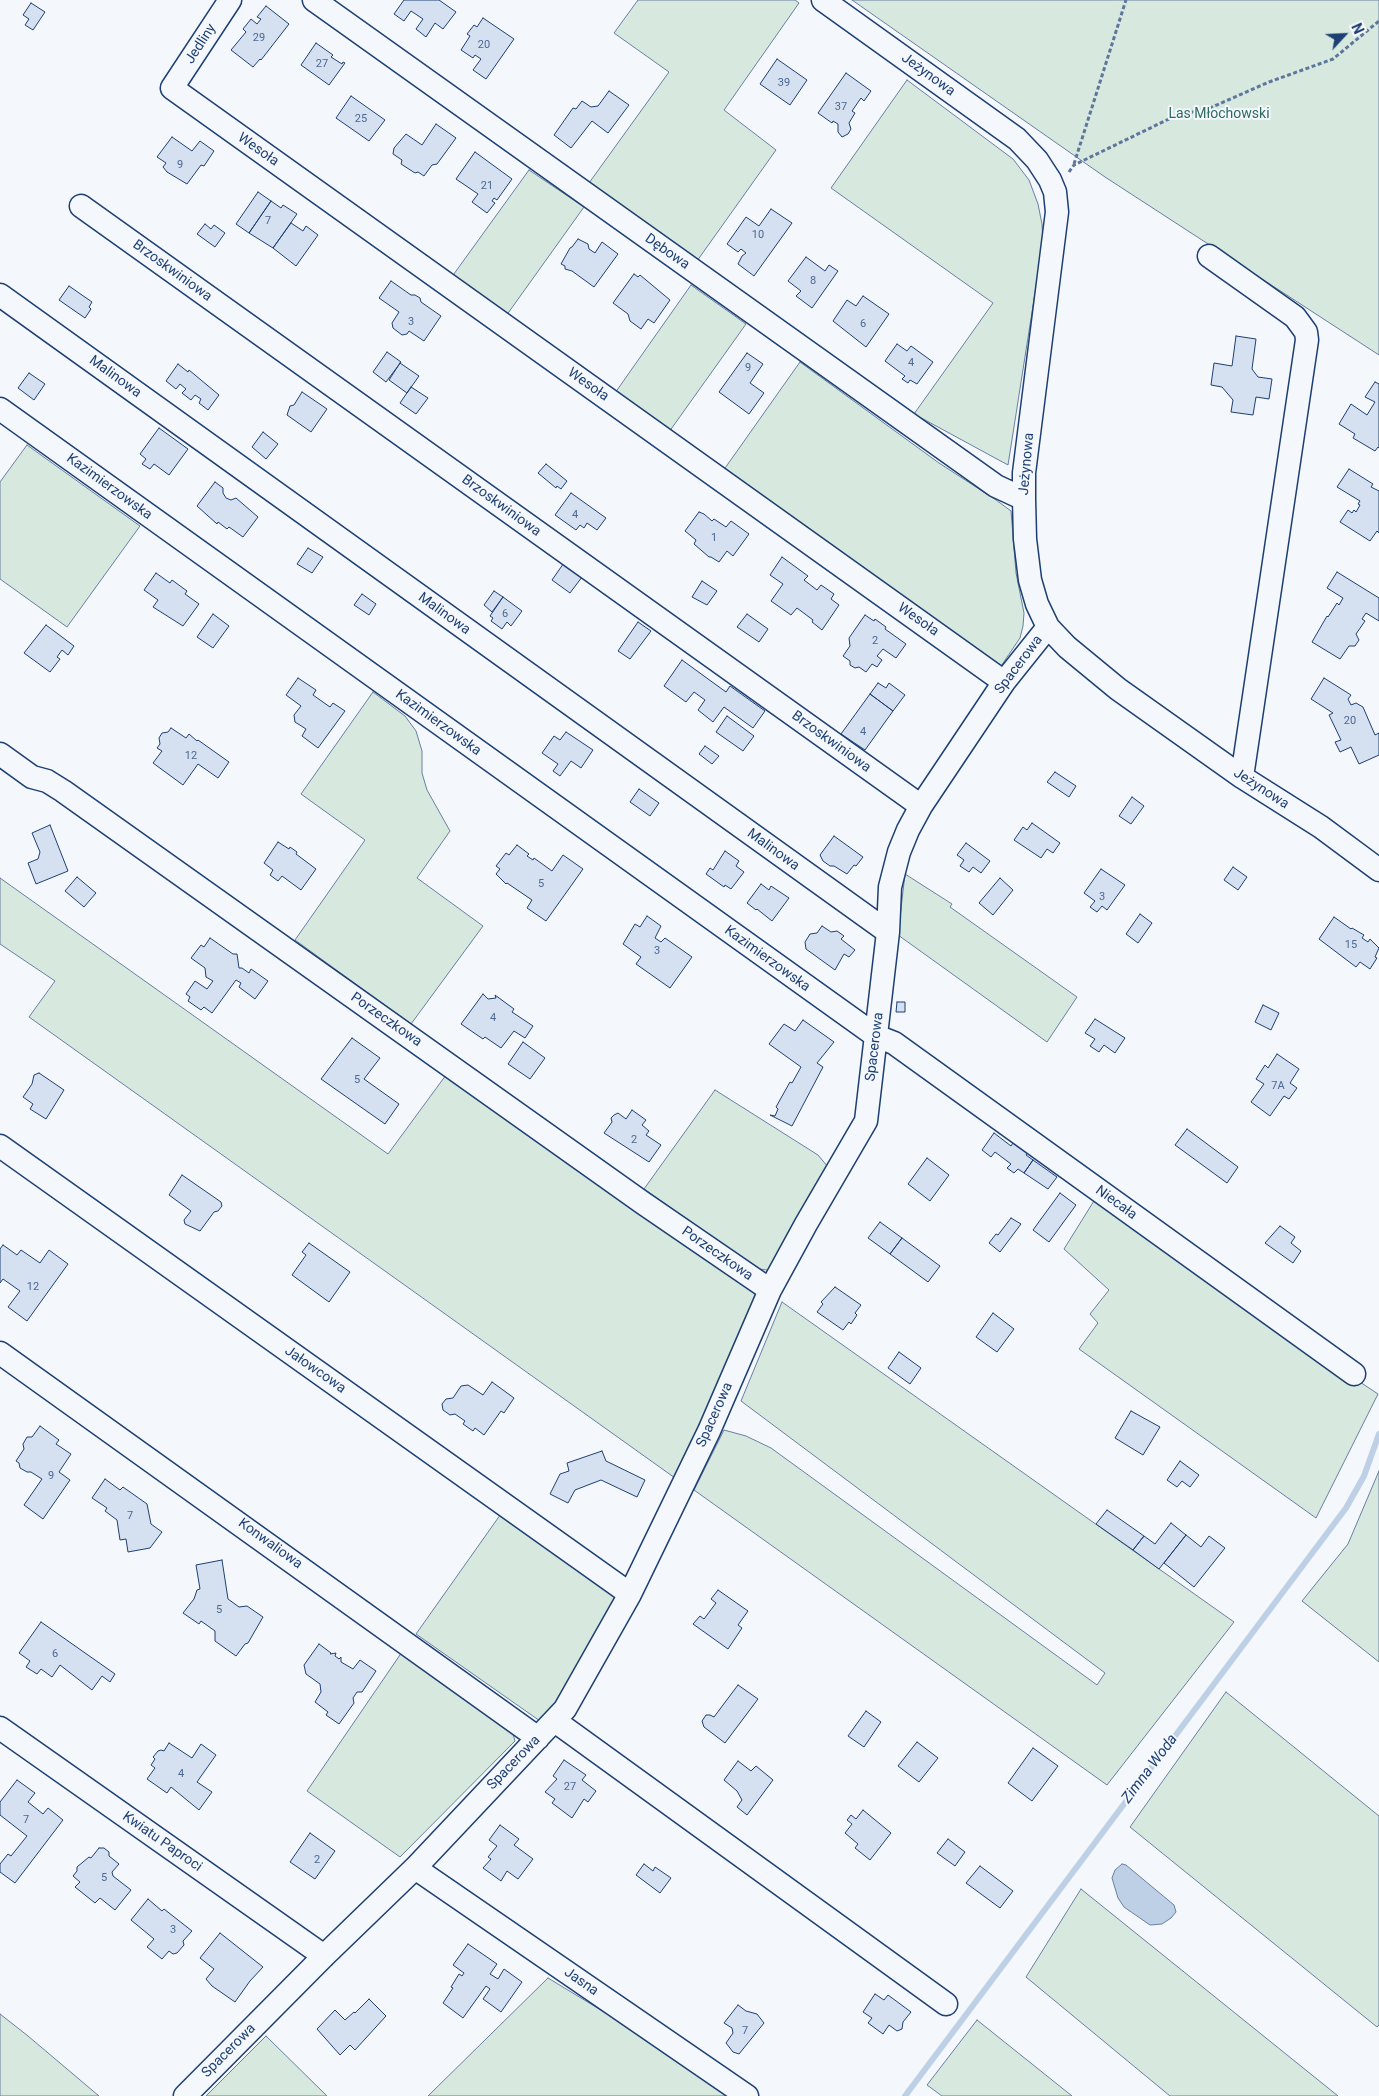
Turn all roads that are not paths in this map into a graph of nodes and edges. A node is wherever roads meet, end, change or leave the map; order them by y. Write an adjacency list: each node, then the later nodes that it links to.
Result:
1 (230, 0): 4 (street, Jedliny)
2 (314, 0): 9 (street, Dębowa)
3 (822, 0): 9 (street, Jeżynowa)
4 (172, 88): 11 (street, Wesoła)
5 (81, 206): 14 (street, Brzoskwiniowa)
6 (1209, 256): 13 (street)
7 (0, 295): 16 (street, Malinowa)
8 (0, 409): 17 (street, Kazimierzowska)
9 (1024, 499): 10 (street, Jeżynowa)
10 (1048, 626): 11 (street, Spacerowa); 13 (street, Jeżynowa)
11 (1004, 682): 14 (street, Spacerowa)
12 (0, 754): 19 (street, Porzeczkowa)
13 (1242, 777): 15 (street, Jeżynowa)
14 (921, 806): 16 (street, Spacerowa)
15 (1379, 870)
16 (888, 932): 17 (street, Spacerowa)
17 (876, 1036): 19 (street, Spacerowa); 21 (street, Niecała)
18 (0, 1146): 22 (street, Jałowcowa)
19 (770, 1290): 22 (street, Spacerowa)
20 (0, 1353): 25 (street, Konwaliowa)
21 (1354, 1374)
22 (630, 1594): 23 (street, Spacerowa)
23 (555, 1721): 25 (street, Spacerowa); 28 (street)
24 (0, 1728): 27 (street, Kwiatu Paproci)
25 (538, 1738): 26 (street, Spacerowa)
26 (415, 1868): 27 (street, Spacerowa); 30 (street, Jasna)
27 (324, 1956): 29 (street, Spacerowa)
28 (946, 2004)
29 (184, 2096)
30 (747, 2096)

